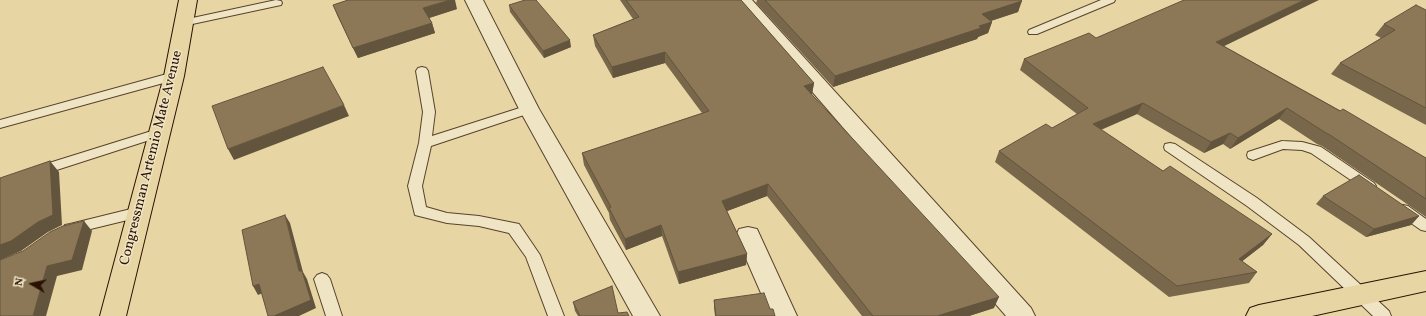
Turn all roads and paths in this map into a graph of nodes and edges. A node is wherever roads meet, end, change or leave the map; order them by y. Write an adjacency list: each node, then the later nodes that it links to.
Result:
1 (188, 0): 6 (main road, Congressman Artemio Mate Avenue)
2 (474, 0): 10 (street)
3 (742, 0): 31 (street)
4 (1110, 0): 7 (lane)
5 (277, 2): 6 (lane)
6 (183, 23): 9 (main road, Congressman Artemio Mate Avenue)
7 (1033, 32)
8 (422, 71): 13 (lane)
9 (174, 76): 11 (lane); 12 (main road, Congressman Artemio Mate Avenue)
10 (529, 109): 13 (lane); 29 (street)
11 (0, 124)
12 (158, 133): 16 (lane); 19 (main road, Congressman Artemio Mate Avenue)
13 (425, 143): 28 (lane)
14 (1170, 147): 25 (lane)
15 (1253, 155): 17 (lane)
16 (24, 176)
17 (1381, 195)
18 (1394, 204): 20 (lane)
19 (140, 212): 22 (lane); 26 (main road, Congressman Artemio Mate Avenue)
20 (1426, 226)
21 (748, 236): 30 (street)
22 (54, 237)
23 (322, 279): 27 (lane)
24 (1426, 281): 25 (main road)
25 (1362, 295): 32 (main road); 33 (lane)
26 (113, 316)
27 (334, 316)
28 (556, 316)
29 (647, 316)
30 (784, 316)
31 (1022, 316)
32 (1260, 316)
33 (1383, 316)

